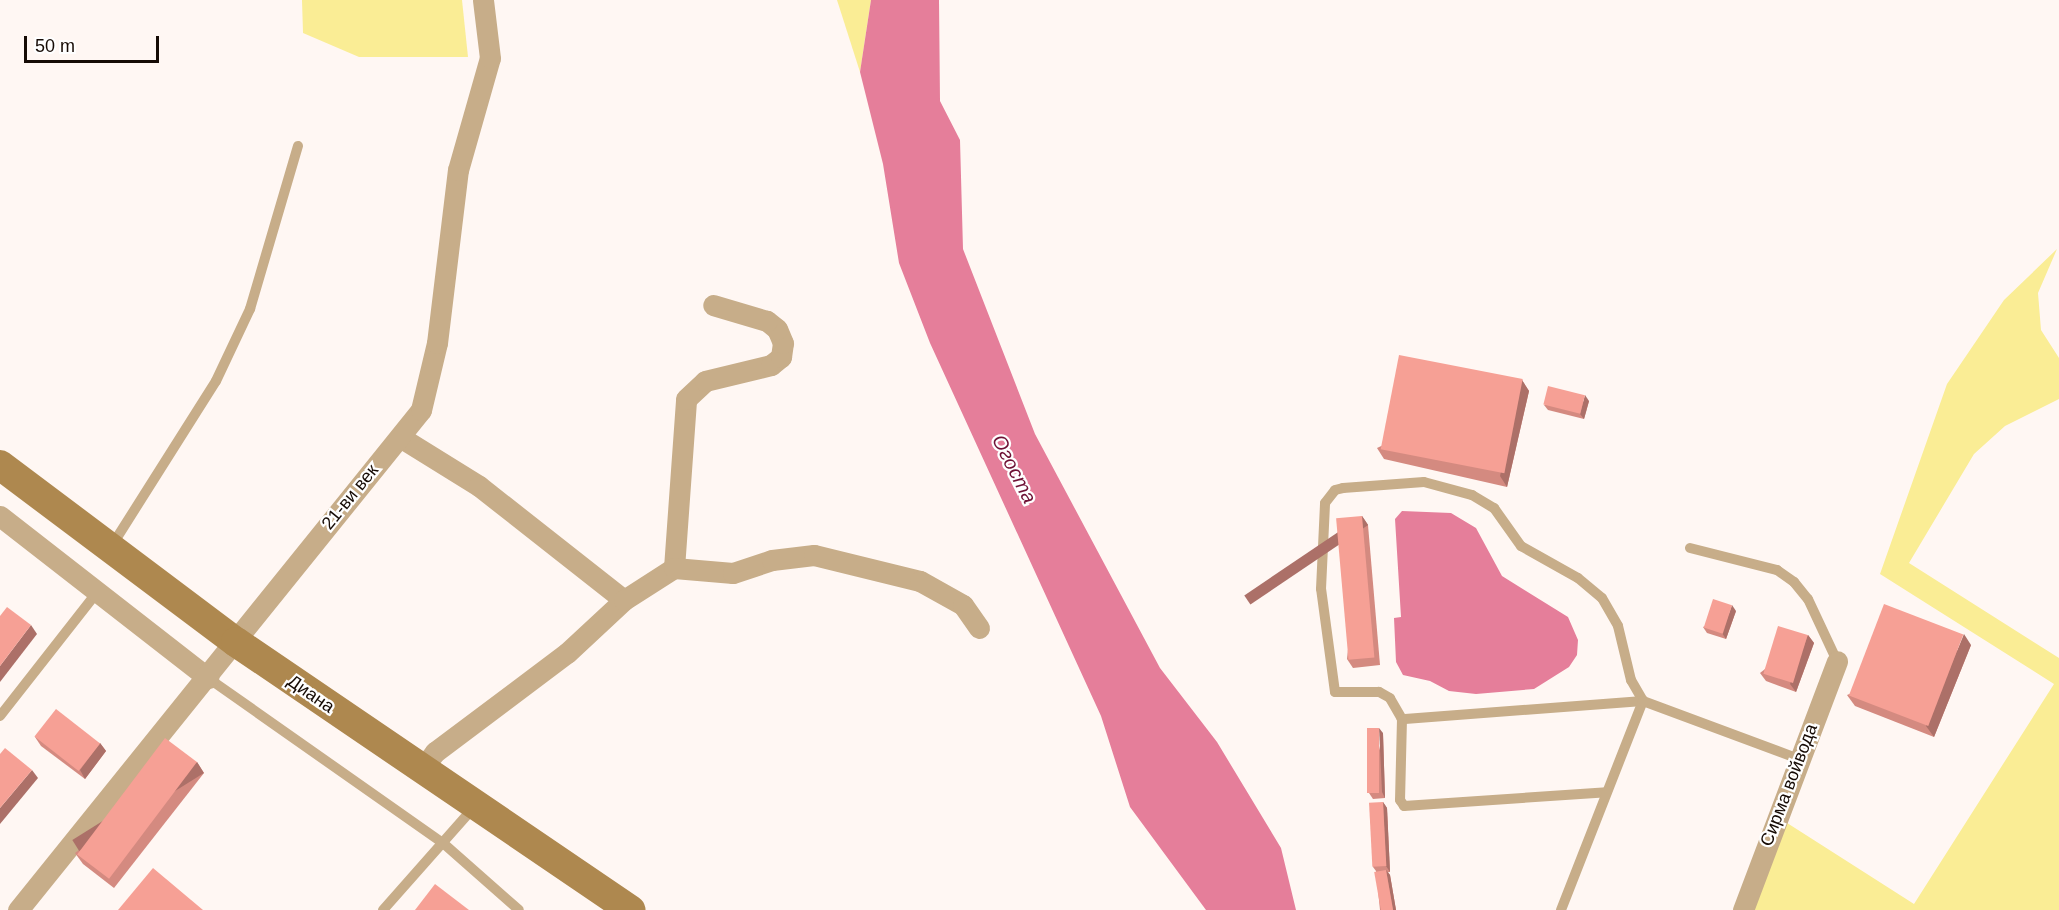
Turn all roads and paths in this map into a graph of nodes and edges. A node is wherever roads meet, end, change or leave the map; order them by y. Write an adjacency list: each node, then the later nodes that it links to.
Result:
1 (483, 0): 4 (street, 21-ви век)
2 (298, 146): 8 (lane)
3 (713, 305): 9 (street)
4 (400, 437): 11 (street); 13 (street, 21-ви век)
5 (0, 465): 8 (main road, Диана)
6 (0, 516): 10 (street)
7 (1690, 548): 14 (lane)
8 (110, 550): 13 (main road, Диана)
9 (674, 568): 11 (street); 12 (street)
10 (98, 591): 15 (street); 17 (lane)
11 (624, 600): 20 (street)
12 (979, 628)
13 (236, 642): 15 (street, 21-ви век); 20 (main road, Диана)
14 (1837, 661): 19 (street, Сирма войвода)
15 (208, 678): 23 (lane); 24 (street, 21-ви век)
16 (1643, 700): 18 (lane); 18 (lane); 19 (lane); 21 (lane)
17 (0, 716)
18 (1402, 719): 21 (lane)
19 (1799, 759): 29 (street, Сирма войвода)
20 (421, 771): 22 (main road, Диана)
21 (1607, 792): 28 (lane)
22 (475, 807): 23 (lane); 27 (main road, Диана)
23 (443, 843): 25 (lane); 26 (lane)
24 (18, 910)
25 (383, 910)
26 (519, 910)
27 (630, 910)
28 (1561, 910)
29 (1743, 910)

